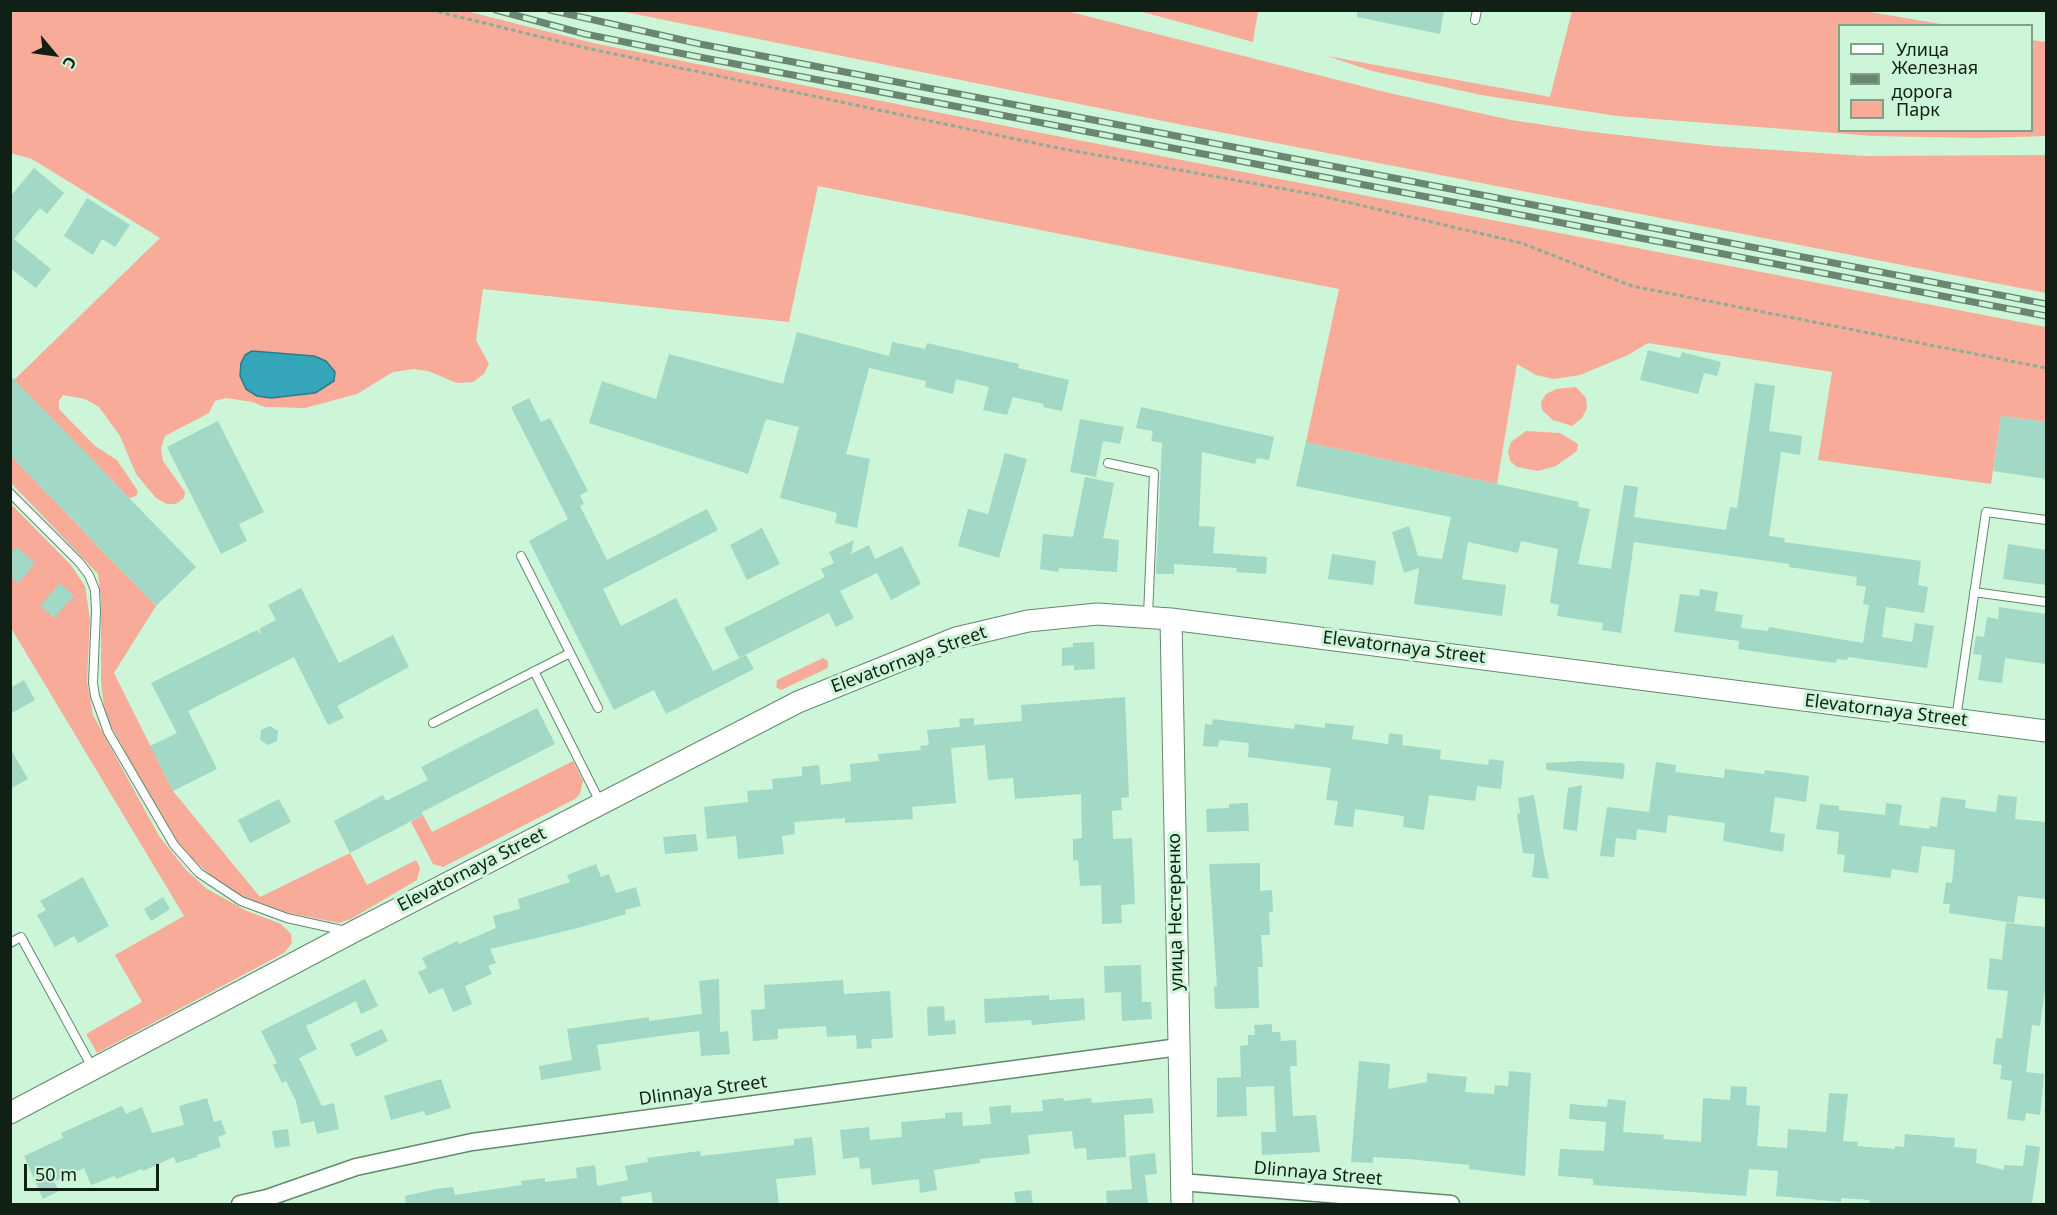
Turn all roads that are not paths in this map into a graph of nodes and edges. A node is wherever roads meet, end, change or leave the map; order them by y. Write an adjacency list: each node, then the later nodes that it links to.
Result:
1 (1477, 10): 2 (lane)
2 (1475, 20)
3 (1108, 463): 9 (lane)
4 (10, 493): 18 (lane)
5 (2046, 520): 7 (lane)
6 (521, 556): 11 (lane)
7 (1974, 592): 8 (lane); 14 (lane)
8 (2046, 602)
9 (1148, 616): 10 (street, Elevatornaya Street); 17 (street, Elevatornaya Street)
10 (1171, 619): 14 (street, Elevatornaya Street); 20 (street, улица Нестеренко)
11 (570, 653): 12 (lane); 13 (lane)
12 (534, 671): 15 (lane); 17 (lane)
13 (598, 708)
14 (1956, 720): 16 (street, Elevatornaya Street)
15 (433, 723)
16 (2046, 732)
17 (601, 804): 18 (street, Elevatornaya Street)
18 (353, 932): 21 (street, Elevatornaya Street)
19 (10, 943): 21 (lane)
20 (1179, 1047): 23 (street, улица Нестеренко); 24 (street, Dlinnaya Street)
21 (93, 1069): 22 (street, Elevatornaya Street)
22 (10, 1113)
23 (1181, 1182): 25 (street, улица Нестеренко); 26 (street, Dlinnaya Street)
24 (240, 1204)
25 (1182, 1204)
26 (1451, 1204)

